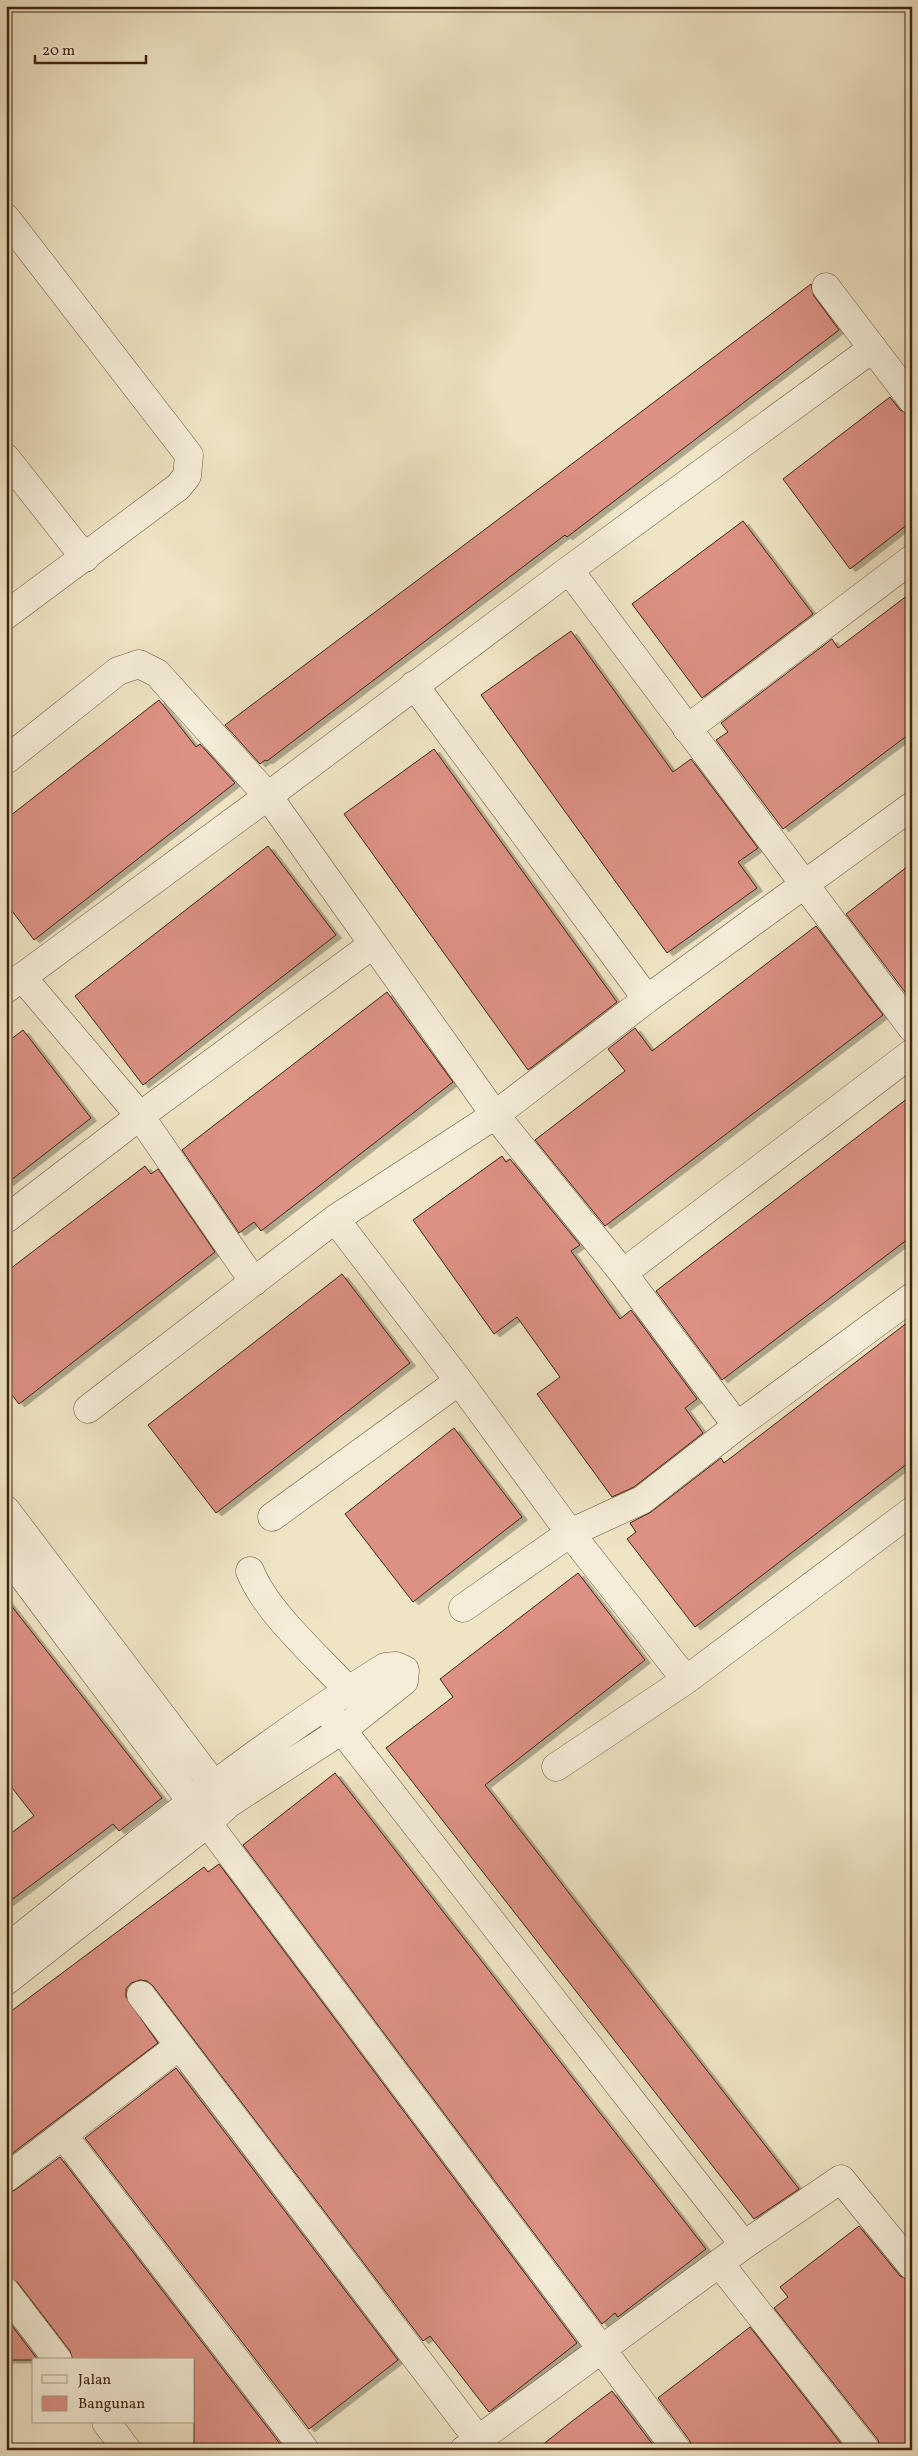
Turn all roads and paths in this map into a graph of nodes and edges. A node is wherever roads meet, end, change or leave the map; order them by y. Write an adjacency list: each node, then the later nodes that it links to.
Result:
1 (6, 218): 6 (street)
2 (826, 287): 3 (street)
3 (873, 348): 4 (street); 8 (street)
4 (912, 400)
5 (6, 458): 6 (street)
6 (85, 558): 9 (street)
7 (912, 559): 11 (street)
8 (568, 570): 10 (street); 11 (street)
9 (6, 615)
10 (414, 685): 13 (street); 18 (street)
11 (687, 729): 15 (street)
12 (6, 760): 13 (street)
13 (268, 796): 16 (street); 17 (street)
14 (912, 806): 15 (street)
15 (805, 885): 18 (street); 19 (street)
16 (372, 945): 21 (street); 22 (street)
17 (14, 983): 22 (street)
18 (647, 999): 21 (street)
19 (912, 1028)
20 (912, 1053): 25 (street)
21 (495, 1114): 24 (street); 25 (street)
22 (140, 1116): 23 (street); 26 (street)
23 (6, 1219)
24 (334, 1219): 26 (street); 28 (street)
25 (623, 1273): 30 (street)
26 (254, 1282): 29 (street)
27 (912, 1297): 30 (street)
28 (459, 1380): 33 (street); 34 (street)
29 (88, 1409)
30 (737, 1426): 34 (street)
31 (6, 1510): 43 (street)
32 (912, 1511): 38 (street)
33 (272, 1517)
34 (570, 1533): 37 (street); 38 (street)
35 (6, 1554): 44 (street)
36 (250, 1571): 39 (street)
37 (463, 1608)
38 (686, 1680): 42 (street)
39 (348, 1690): 40 (street); 41 (street)
40 (323, 1706): 41 (street); 43 (street)
41 (342, 1730): 43 (street); 52 (street)
42 (556, 1767)
43 (221, 1793): 44 (street); 45 (street)
44 (191, 1801): 45 (street); 46 (street)
45 (209, 1822): 47 (street); 56 (street)
46 (6, 1949)
47 (6, 1981)
48 (141, 1996): 49 (street)
49 (179, 2046): 50 (street); 59 (street)
50 (62, 2135): 51 (street); 61 (street)
51 (6, 2178)
52 (744, 2245): 53 (street); 54 (street)
53 (720, 2264): 56 (street); 63 (street)
54 (912, 2266)
55 (6, 2292): 57 (street)
56 (600, 2349): 59 (street); 62 (street)
57 (56, 2358)
58 (108, 2424): 60 (street)
59 (475, 2446)
60 (127, 2450)
61 (305, 2450)
62 (677, 2450)
63 (866, 2450)

